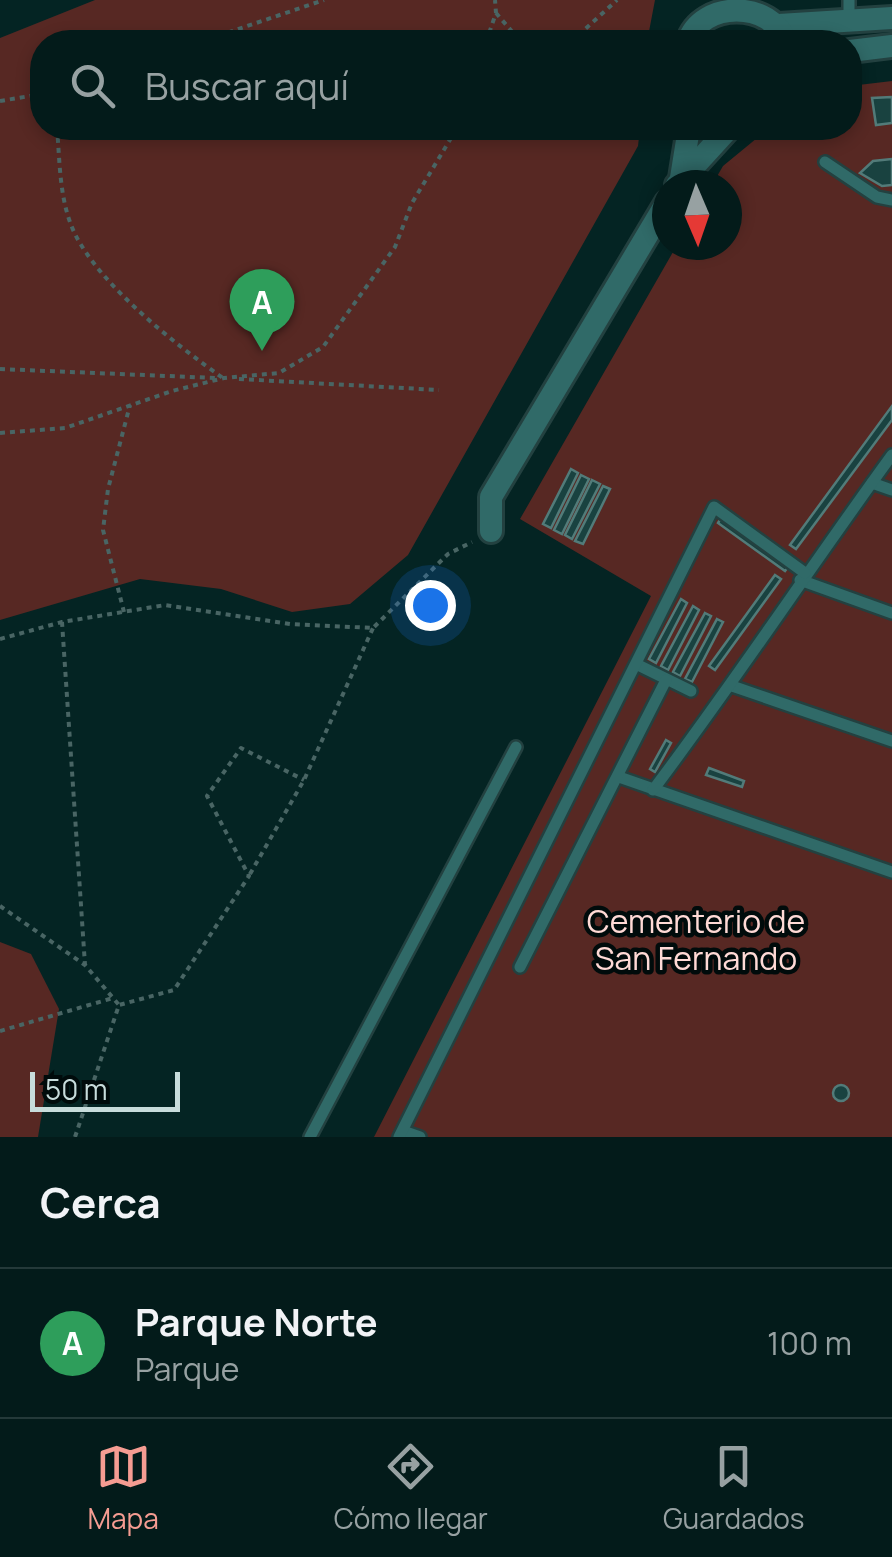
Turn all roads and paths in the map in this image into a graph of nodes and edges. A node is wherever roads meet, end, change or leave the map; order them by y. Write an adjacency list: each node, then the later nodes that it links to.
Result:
1 (324, 0): 8 (path)
2 (495, 0): 5 (path)
3 (617, 0): 11 (path)
4 (728, 1): 12 (street); 13 (street)
5 (496, 12): 9 (path); 10 (path)
6 (849, 12): 7 (street); 14 (street)
7 (892, 18)
8 (235, 30)
9 (490, 30)
10 (512, 30)
11 (584, 30)
12 (694, 30)
13 (779, 30)
14 (795, 30)
15 (892, 46): 16 (street)
16 (862, 50)
17 (30, 96): 18 (path)
18 (0, 100)
19 (59, 140): 29 (path)
20 (450, 140): 29 (path)
21 (687, 140): 24 (street)
22 (718, 140): 25 (street)
23 (825, 162): 26 (lane)
24 (681, 170)
25 (690, 170)
26 (892, 200)
27 (652, 227): 36 (street)
28 (0, 368): 29 (path)
29 (224, 378): 30 (path); 31 (path)
30 (439, 390)
31 (130, 405): 32 (path); 38 (path)
32 (0, 432)
33 (892, 455): 34 (lane)
34 (872, 483): 35 (lane); 37 (lane)
35 (892, 490)
36 (491, 531): 41 (path)
37 (802, 576): 39 (lane); 43 (lane); 45 (lane)
38 (124, 612): 40 (path); 41 (path)
39 (892, 613)
40 (62, 622): 42 (path); 55 (path)
41 (372, 628): 50 (path)
42 (0, 639)
43 (636, 664): 44 (lane); 60 (lane)
44 (666, 680): 46 (lane); 49 (lane)
45 (732, 686): 47 (lane); 51 (lane)
46 (691, 692)
47 (892, 741)
48 (516, 747): 62 (lane)
49 (619, 777): 51 (lane); 56 (lane)
50 (304, 780): 53 (path); 53 (path)
51 (653, 790): 52 (lane)
52 (892, 872)
53 (249, 876): 58 (path)
54 (0, 906): 55 (path)
55 (85, 964): 57 (path)
56 (520, 967)
57 (113, 998): 58 (path); 59 (path)
58 (120, 1006): 61 (path)
59 (0, 1031)
60 (401, 1134): 63 (lane)
61 (75, 1137)
62 (310, 1137)
63 (420, 1137)

